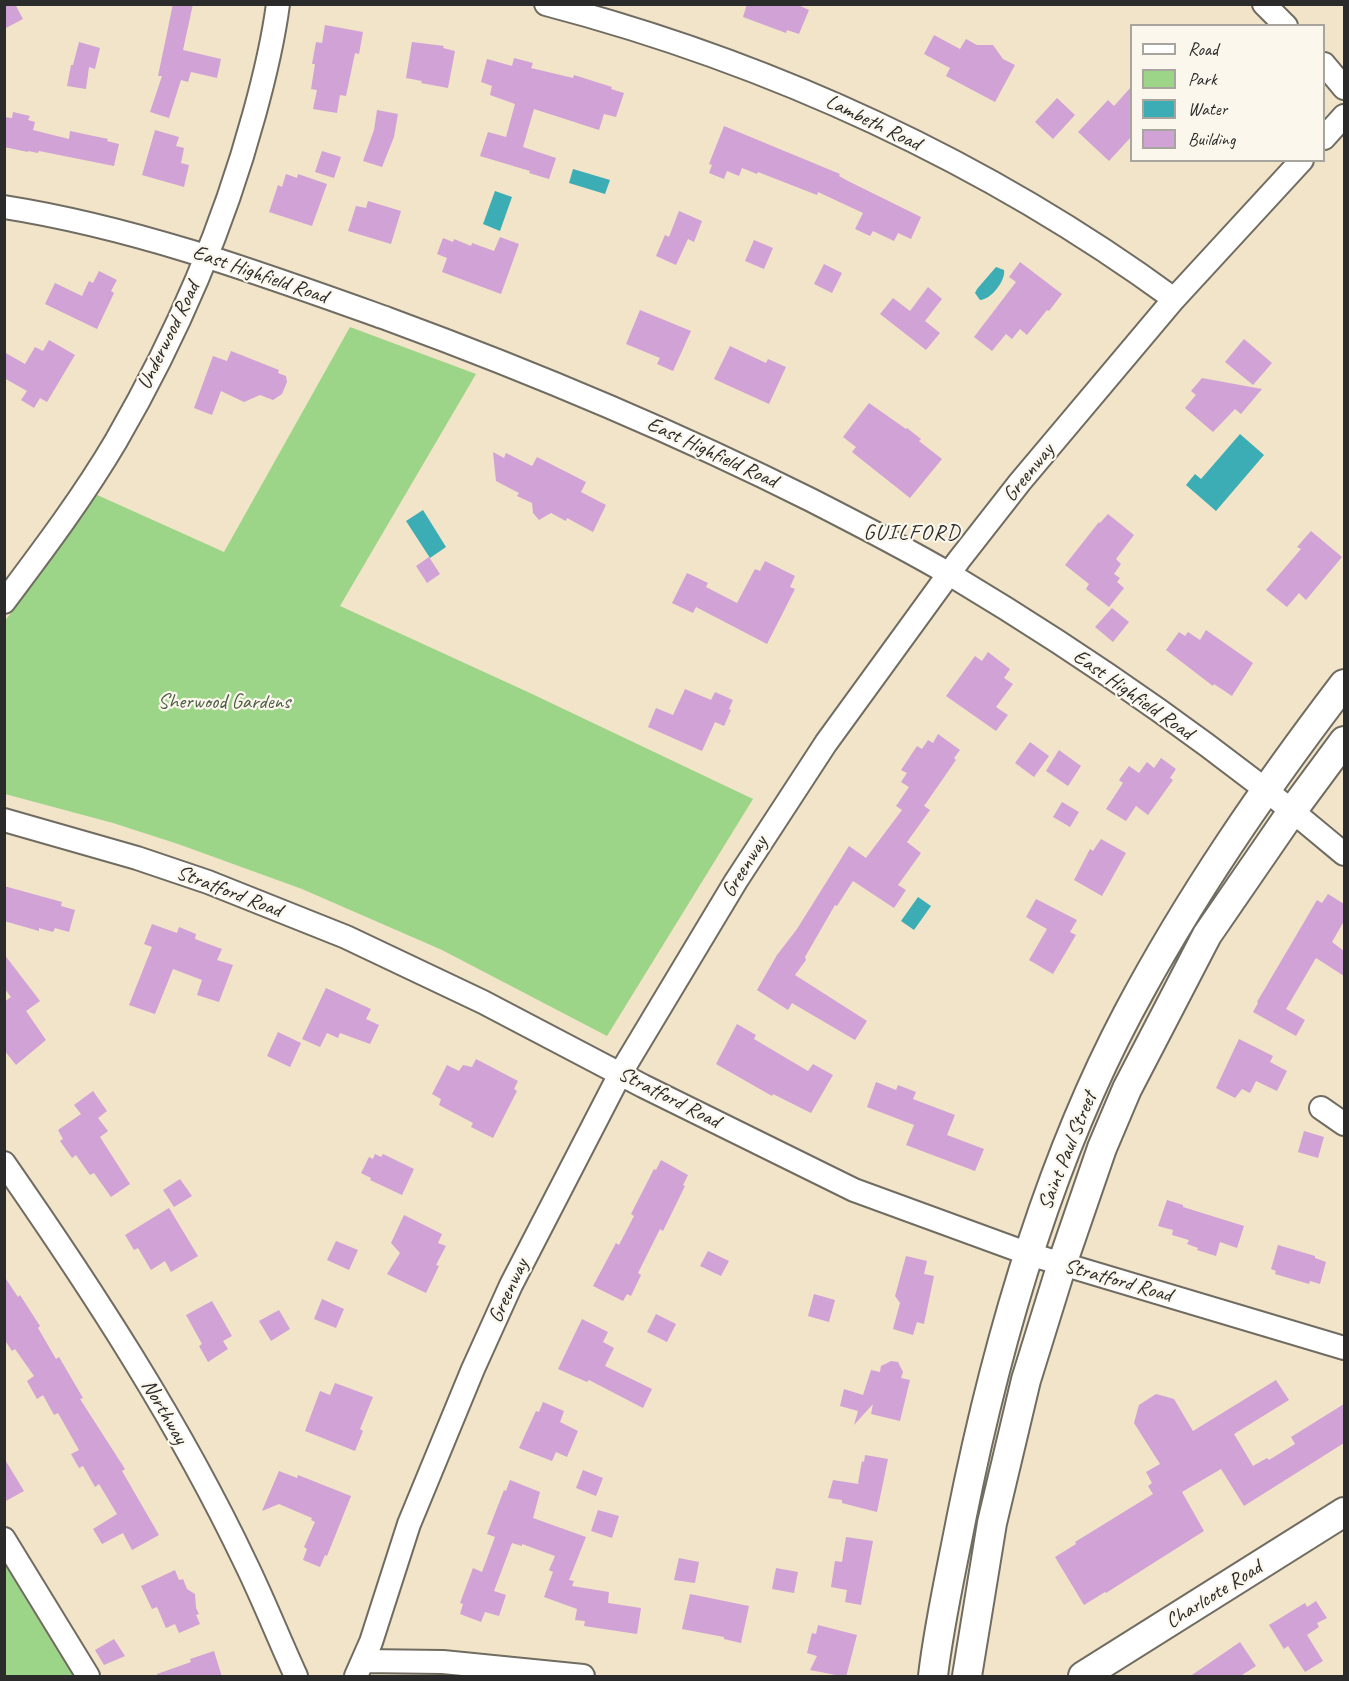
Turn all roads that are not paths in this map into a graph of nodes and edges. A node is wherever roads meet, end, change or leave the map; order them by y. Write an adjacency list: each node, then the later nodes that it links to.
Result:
1 (278, 4): 11 (street, Underwood Road)
2 (546, 4): 12 (street, Lambeth Road)
3 (1264, 4): 4 (street)
4 (1284, 24)
5 (1325, 66): 6 (street)
6 (1344, 88)
7 (1344, 116): 8 (street)
8 (1325, 136)
9 (1300, 162): 12 (street, Greenway)
10 (4, 207): 11 (street, East Highfield Road)
11 (207, 256): 13 (street, East Highfield Road); 14 (street, Underwood Road)
12 (1174, 299): 13 (street, Greenway)
13 (948, 573): 17 (street, East Highfield Road); 21 (street, Greenway)
14 (4, 602)
15 (1344, 684): 17 (main road, Saint Paul Street)
16 (1344, 741): 18 (main road, Saint Paul Street)
17 (1266, 790): 18 (street, East Highfield Road); 25 (main road, Saint Paul Street)
18 (1293, 810): 20 (street, East Highfield Road); 26 (main road, Saint Paul Street)
19 (4, 820): 21 (street, Stratford Road)
20 (1344, 854)
21 (620, 1074): 25 (street, Stratford Road); 30 (street, Greenway)
22 (1321, 1108): 23 (street)
23 (1344, 1124)
24 (4, 1163): 32 (street, Northway)
25 (1029, 1254): 26 (street, Stratford Road); 34 (main road, Saint Paul Street)
26 (1062, 1264): 27 (street, Stratford Road); 35 (main road, Saint Paul Street)
27 (1344, 1348)
28 (1344, 1512): 36 (main road, Charlcote Road)
29 (4, 1539): 31 (street)
30 (359, 1669): 33 (street)
31 (88, 1677)
32 (296, 1677)
33 (583, 1677)
34 (933, 1677)
35 (968, 1677)
36 (1083, 1677)

